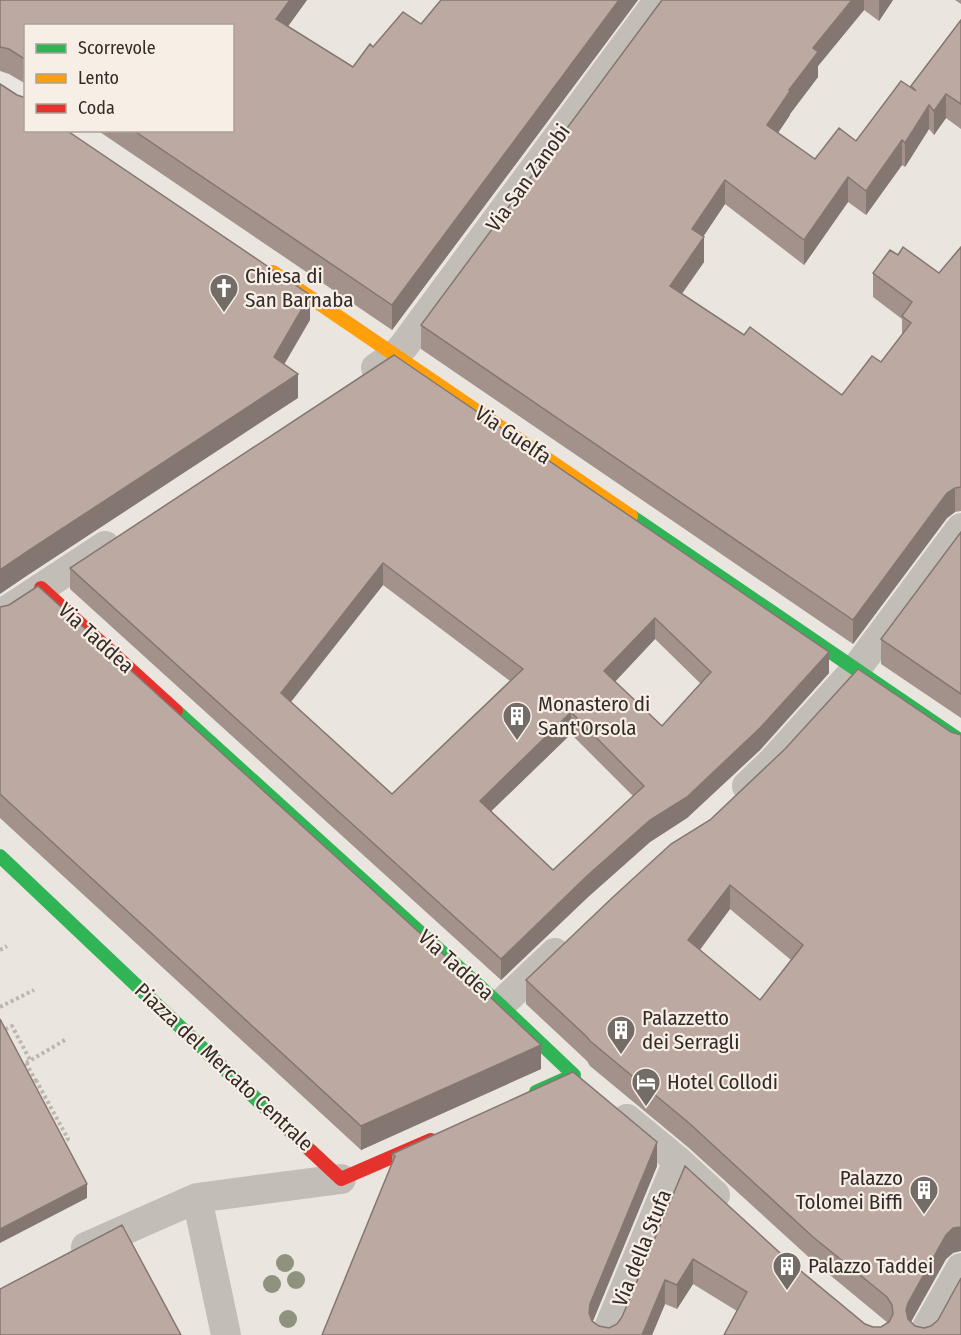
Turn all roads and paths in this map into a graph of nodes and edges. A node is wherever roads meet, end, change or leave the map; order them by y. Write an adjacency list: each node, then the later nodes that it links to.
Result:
1 (659, 0): 3 (street, Via San Zanobi)
2 (265, 267): 3 (street, Via Guelfa)
3 (395, 356): 4 (street, Via San Zanobi); 9 (street, Via Guelfa)
4 (357, 381)
5 (961, 528): 9 (street)
6 (130, 530): 7 (street)
7 (42, 588): 8 (street); 17 (street, Via Taddea)
8 (0, 615)
9 (856, 669): 10 (street, Via Guelfa); 11 (street)
10 (961, 741)
11 (731, 801)
12 (0, 856): 30 (street, Piazza del Mercato Centrale)
13 (575, 934): 17 (street)
14 (7, 946): 15 (path)
15 (0, 950)
16 (34, 990): 18 (path)
17 (500, 1005): 25 (street, Via Taddea)
18 (0, 1007)
19 (0, 1032): 21 (path)
20 (64, 1041): 21 (path)
21 (28, 1061): 22 (path); 23 (path)
22 (18, 1068)
23 (36, 1080): 24 (path); 28 (path)
24 (27, 1085)
25 (591, 1089): 26 (street); 29 (street, Via Taddea)
26 (525, 1097)
27 (439, 1136): 30 (street)
28 (58, 1144)
29 (678, 1161): 32 (street, Via Taddea); 36 (street, Via della Stufa)
30 (341, 1179): 31 (street, Piazza del Mercato Centrale)
31 (197, 1198): 33 (street, Piazza del Mercato Centrale); 35 (street)
32 (731, 1210)
33 (58, 1261)
34 (961, 1269): 37 (street)
35 (226, 1335)
36 (606, 1335)
37 (923, 1335)

